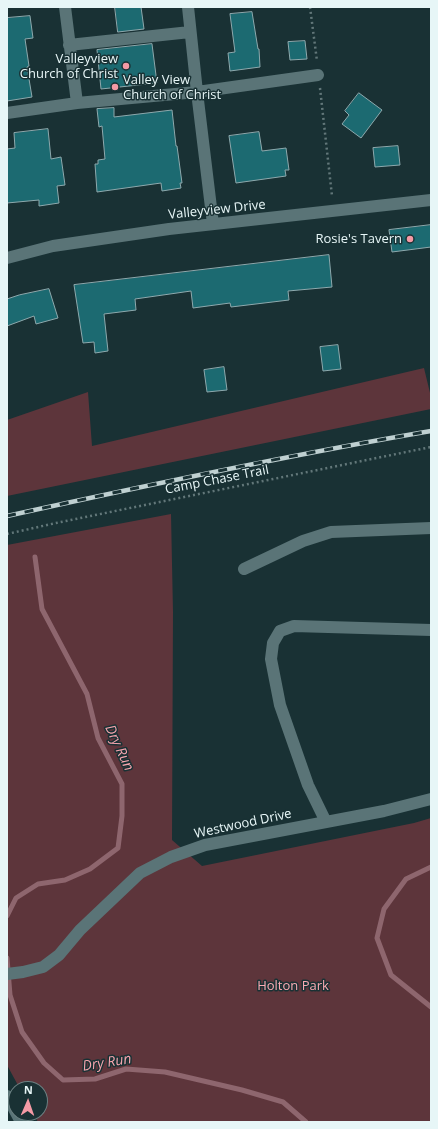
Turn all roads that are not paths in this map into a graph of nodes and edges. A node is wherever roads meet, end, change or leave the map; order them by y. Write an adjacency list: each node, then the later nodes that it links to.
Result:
1 (65, 7): 4 (street)
2 (188, 7): 3 (street)
3 (190, 32): 4 (street); 6 (street)
4 (69, 45): 7 (street)
5 (318, 75): 6 (street)
6 (196, 92): 7 (street); 10 (street)
7 (77, 103): 8 (street)
8 (7, 113)
9 (431, 200): 10 (street, Valleyview Drive)
10 (213, 224): 11 (street, Valleyview Drive)
11 (7, 258)
12 (431, 528): 13 (street)
13 (244, 569)
14 (431, 630): 16 (street)
15 (431, 799): 16 (street, Westwood Drive)
16 (326, 822): 17 (street, Westwood Drive)
17 (7, 974)
18 (7, 1096): 19 (street)
19 (21, 1122)

